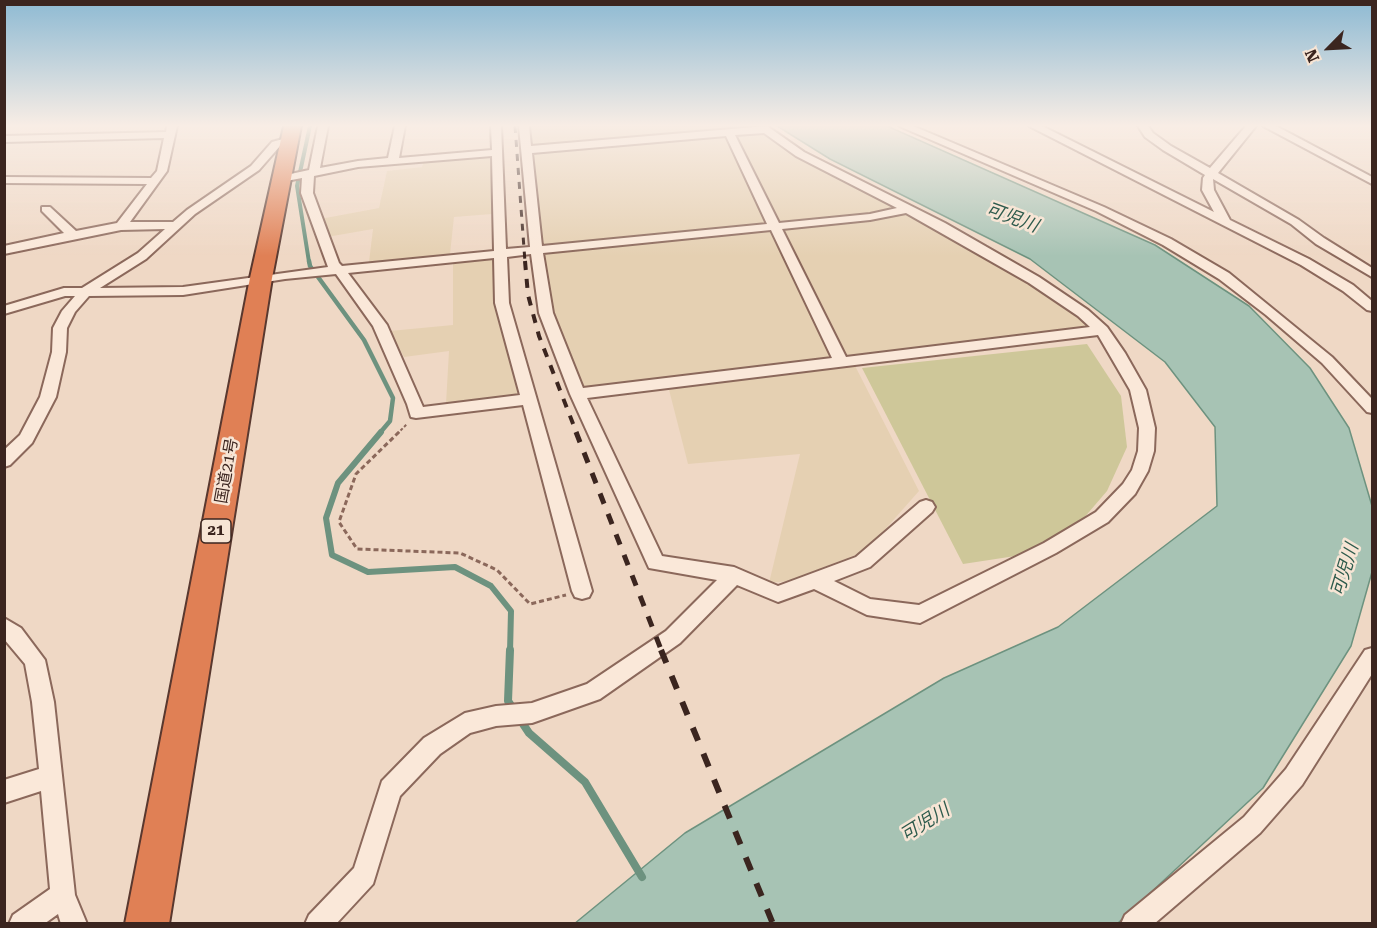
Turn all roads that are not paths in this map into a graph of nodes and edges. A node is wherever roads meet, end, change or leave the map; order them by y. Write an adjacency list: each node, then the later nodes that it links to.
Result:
1 (162, 169): 19 (street)
2 (253, 169): 24 (street)
3 (283, 169): 17 (highway, 国道21号 / 21)
4 (313, 169): 15 (street)
5 (331, 169): 15 (street)
6 (497, 169): 30 (street)
7 (528, 169): 29 (street)
8 (747, 169): 26 (street)
9 (830, 169): 22 (street)
10 (1006, 169): 41 (street)
11 (1122, 169): 23 (street)
12 (1204, 169): 16 (street)
13 (1216, 169): 16 (street)
14 (1350, 169): 20 (street)
15 (312, 173): 17 (street); 31 (street)
16 (1212, 174): 23 (street); 32 (street)
17 (281, 179): 33 (highway, 国道21号 / 21)
18 (4, 180): 19 (street)
19 (156, 181): 25 (street)
20 (1372, 181)
21 (46, 209): 27 (street)
22 (907, 209): 26 (street); 37 (street)
23 (1224, 220): 35 (street)
24 (178, 225): 25 (street); 34 (street)
25 (121, 226): 27 (street)
26 (776, 226): 29 (street); 38 (street)
27 (73, 235): 28 (street)
28 (4, 250)
29 (536, 250): 30 (street); 39 (street)
30 (500, 253): 31 (street); 40 (street)
31 (340, 270): 33 (street); 40 (street)
32 (1372, 273)
33 (261, 278): 34 (street); 54 (highway, 国道21号 / 21)
34 (86, 291): 36 (street); 42 (street)
35 (1372, 307)
36 (4, 310)
37 (1102, 330): 38 (street); 45 (street)
38 (841, 362): 39 (street)
39 (578, 394): 44 (street)
40 (529, 399): 46 (street)
41 (1372, 408)
42 (4, 461)
43 (926, 507): 45 (street)
44 (734, 574): 45 (street); 55 (street)
45 (815, 580)
46 (582, 591)
47 (4, 627): 49 (street)
48 (1372, 657): 56 (street)
49 (50, 776): 50 (street); 51 (street)
50 (4, 792)
51 (63, 895): 52 (street); 53 (street)
52 (22, 924)
53 (74, 924)
54 (147, 924)
55 (318, 924)
56 (1134, 924)

